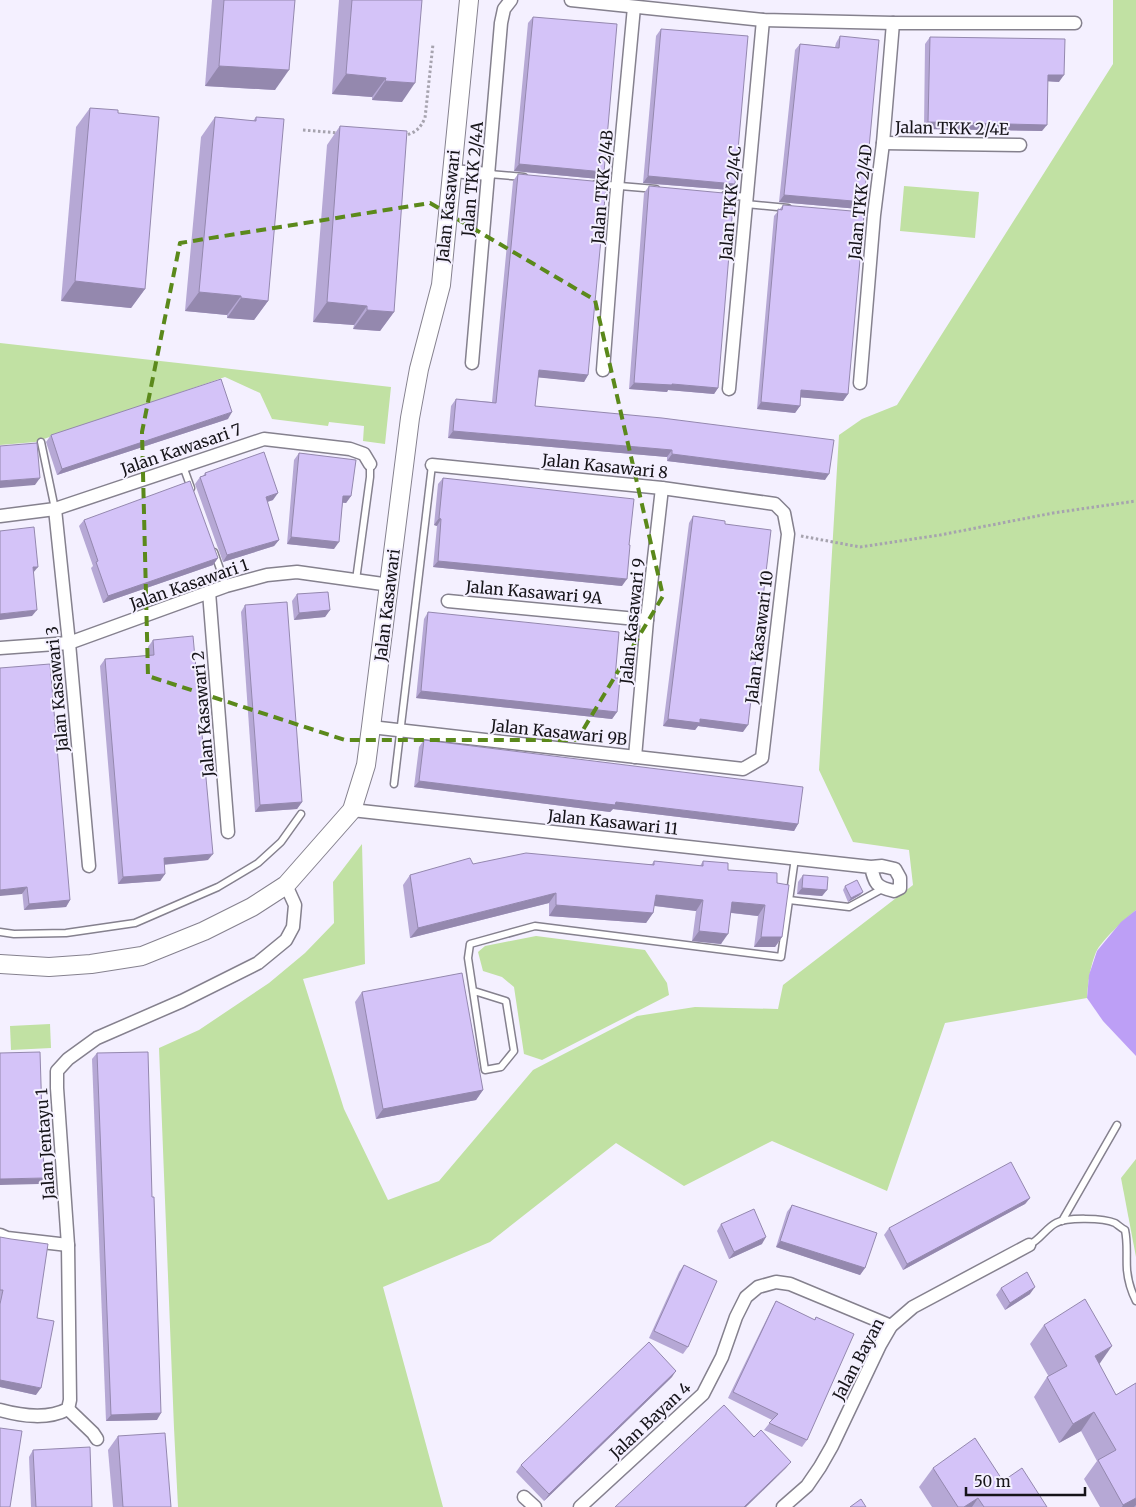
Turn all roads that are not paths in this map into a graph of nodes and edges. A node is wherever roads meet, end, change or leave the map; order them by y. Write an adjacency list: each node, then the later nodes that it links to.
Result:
1 (469, 0): 10 (street, Jalan Kasawari)
2 (511, 0): 11 (street, Jalan TKK 2/4A)
3 (572, 0): 4 (street)
4 (634, 8): 5 (street); 14 (street, Jalan TKK 2/4B)
5 (763, 20): 6 (street); 17 (street, Jalan TKK 2/4C)
6 (893, 23): 7 (street); 8 (street, Jalan TKK 2/4D)
7 (1075, 23)
8 (883, 143): 9 (street, Jalan TKK 2/4E); 21 (street, Jalan TKK 2/4D)
9 (1020, 145)
10 (452, 171): 11 (street); 34 (street, Jalan Kasawari)
11 (489, 174): 12 (lane); 19 (street, Jalan TKK 2/4A)
12 (528, 178)
13 (588, 183): 14 (lane)
14 (618, 186): 15 (lane); 20 (street, Jalan TKK 2/4B)
15 (667, 190)
16 (717, 194): 17 (lane)
17 (746, 201): 18 (lane); 22 (street, Jalan TKK 2/4C)
18 (795, 208)
19 (472, 363)
20 (603, 370)
21 (860, 384)
22 (729, 388)
23 (41, 442): 30 (lane)
24 (370, 464): 26 (street, Jalan Kawasari 7); 33 (lane)
25 (432, 465): 27 (street, Jalan Kasawari 8); 42 (lane)
26 (183, 466): 28 (lane); 30 (street, Jalan Kawasari 7)
27 (662, 488): 29 (street, Jalan Kasawari 8); 38 (street, Jalan Kasawari 9)
28 (193, 494)
29 (775, 504): 44 (street, Jalan Kasawari 10)
30 (55, 509): 31 (street, Jalan Kawasari 7); 39 (street, Jalan Kasawari 3)
31 (0, 516)
32 (213, 549): 35 (lane)
33 (356, 580): 34 (street, Jalan Kasawari 1); 35 (street, Jalan Kasawari 1)
34 (390, 585): 41 (street, Jalan Kasawari)
35 (226, 586): 36 (street, Jalan Kasawari 1)
36 (209, 592): 39 (street, Jalan Kasawari 1); 48 (street, Jalan Kasawari 2)
37 (448, 600): 38 (street, Jalan Kasawari 9A)
38 (647, 620): 43 (street, Jalan Kasawari 9)
39 (69, 643): 40 (street, Jalan Kasawari 1); 50 (street, Jalan Kasawari 3)
40 (0, 648)
41 (372, 727): 42 (street, Jalan Kasawari 9B); 46 (street, Jalan Kasawari)
42 (401, 730): 43 (street, Jalan Kasawari 9B); 45 (lane)
43 (635, 757): 44 (street, Jalan Kasawari 9B)
44 (743, 769)
45 (394, 784)
46 (352, 810): 49 (street, Jalan Kasawari 11); 52 (street, Jalan Kasawari)
47 (300, 814): 55 (lane)
48 (228, 832)
49 (794, 858): 51 (street, Jalan Kasawari 11); 54 (lane)
50 (89, 866)
51 (871, 866): 53 (street); 53 (street, Jalan Kasawari 11)
52 (286, 885): 56 (street, Jalan Kasawari); 61 (street, Jalan Jentayu 1)
53 (882, 888): 54 (lane)
54 (789, 900): 57 (lane)
55 (0, 932)
56 (0, 964)
57 (474, 991): 57 (lane)
58 (1117, 1125): 59 (lane)
59 (1062, 1221): 62 (lane, Jalan Bayan); 63 (lane)
60 (0, 1235): 61 (street)
61 (68, 1245): 65 (street, Jalan Jentayu 1)
62 (1029, 1245): 64 (street, Jalan Bayan)
63 (1136, 1301)
64 (891, 1326): 70 (street, Jalan Bayan 4); 71 (street, Jalan Bayan)
65 (68, 1409): 66 (street); 67 (street)
66 (0, 1410)
67 (96, 1439)
68 (524, 1497): 69 (street)
69 (535, 1507)
70 (580, 1507)
71 (783, 1507)

